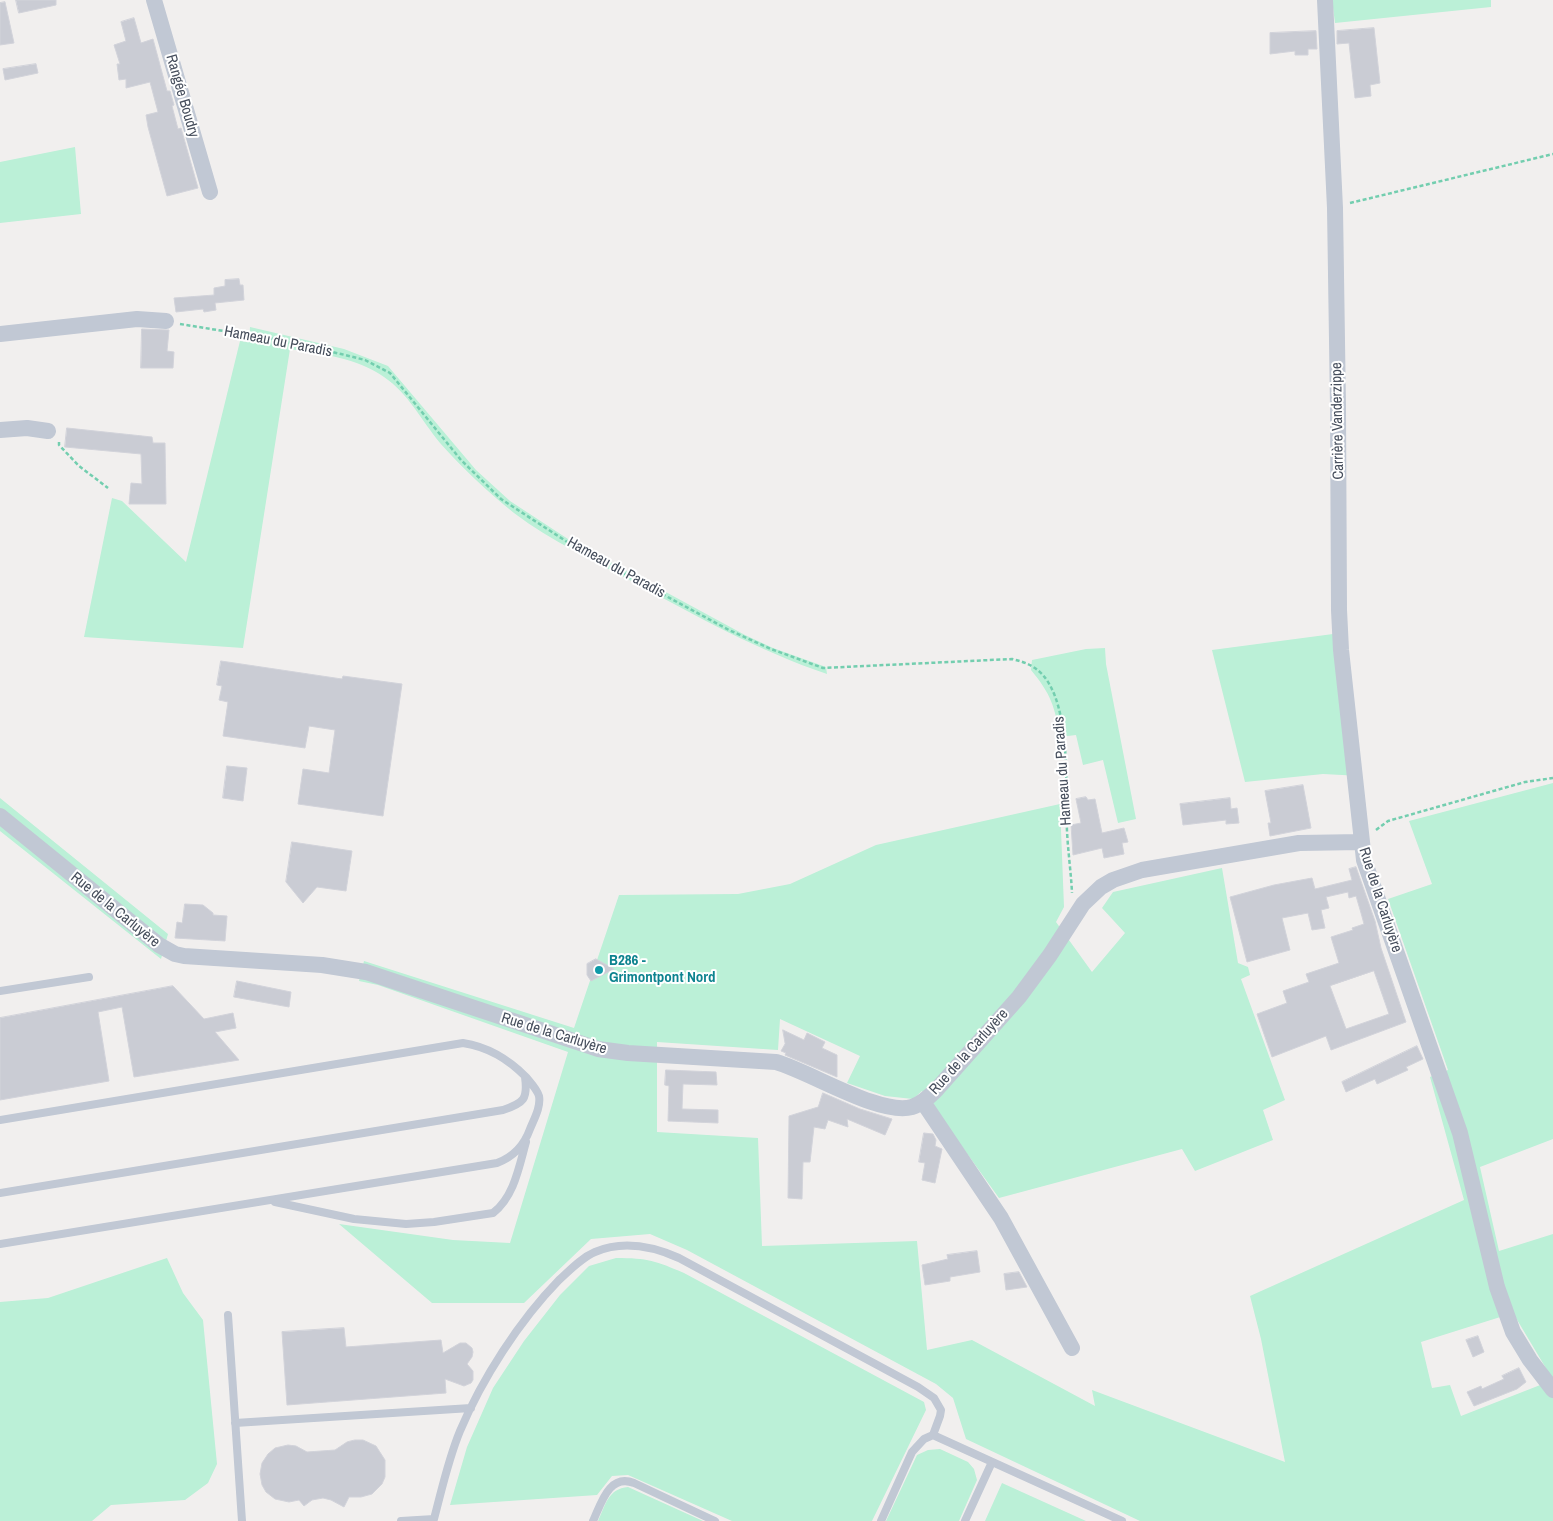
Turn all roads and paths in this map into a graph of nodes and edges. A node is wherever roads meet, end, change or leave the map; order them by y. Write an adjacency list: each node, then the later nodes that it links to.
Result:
1 (154, 0): 4 (street, Rangée Boudry)
2 (1325, 0): 5 (street, Carrière Vanderzippe)
3 (1553, 154): 5 (path)
4 (210, 192)
5 (1335, 208): 13 (street, Carrière Vanderzippe)
6 (166, 321): 7 (street); 14 (path, Hameau du Paradis)
7 (0, 334)
8 (0, 430): 9 (street)
9 (48, 431): 10 (path)
10 (108, 488)
11 (1553, 778): 13 (path)
12 (0, 816): 18 (street, Rue de la Carluyère)
13 (1362, 842): 14 (street, Rue de la Carluyère); 26 (street, Rue de la Carluyère)
14 (1074, 916): 18 (street, Rue de la Carluyère)
15 (89, 977): 16 (lane)
16 (0, 991)
17 (525, 1077): 19 (lane); 20 (lane); 21 (lane)
18 (923, 1102): 25 (street)
19 (0, 1120)
20 (528, 1134): 22 (lane); 22 (lane)
21 (0, 1193)
22 (263, 1202): 23 (lane)
23 (0, 1244)
24 (228, 1315): 28 (lane)
25 (1072, 1348)
26 (1553, 1390)
27 (471, 1408): 28 (lane); 29 (lane); 31 (lane)
28 (235, 1423): 32 (lane)
29 (932, 1435): 30 (lane); 36 (lane)
30 (992, 1462): 37 (lane); 38 (lane)
31 (435, 1520): 33 (lane)
32 (242, 1521)
33 (401, 1521)
34 (594, 1521): 35 (lane)
35 (715, 1521)
36 (881, 1521)
37 (966, 1521)
38 (1122, 1521)

